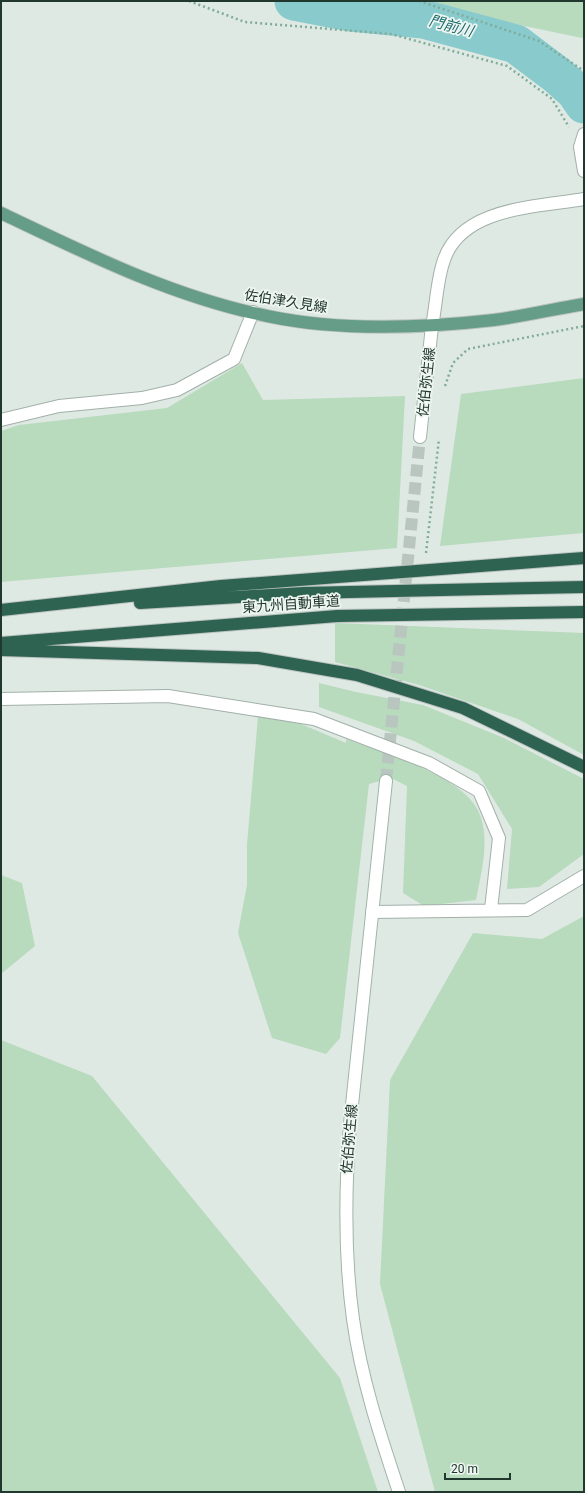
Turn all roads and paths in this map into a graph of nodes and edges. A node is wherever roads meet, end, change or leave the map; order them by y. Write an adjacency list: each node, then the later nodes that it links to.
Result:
1 (189, 1): 4 (path)
2 (419, 1): 3 (path)
3 (584, 71)
4 (582, 139): 5 (street)
5 (584, 171)
6 (584, 199): 10 (street, 佐伯弥生線)
7 (1, 214): 9 (main road, 佐伯津久見線)
8 (584, 304): 10 (main road, 佐伯津久見線)
9 (253, 312): 10 (main road, 佐伯津久見線); 13 (street)
10 (432, 326): 14 (street, 佐伯弥生線)
11 (584, 326): 12 (path)
12 (444, 391)
13 (1, 420)
14 (420, 437)
15 (439, 438): 16 (path)
16 (425, 556)
17 (584, 558): 19 (highway)
18 (584, 587): 19 (highway, 東九州自動車道)
19 (1, 610)
20 (584, 612): 21 (highway, 東九州自動車道)
21 (1, 643)
22 (1, 650): 24 (highway)
23 (1, 700): 27 (street)
24 (584, 767)
25 (386, 781): 28 (street, 佐伯弥生線)
26 (584, 876): 27 (street)
27 (491, 909): 28 (street)
28 (372, 912): 29 (street, 佐伯弥生線)
29 (399, 1492)

